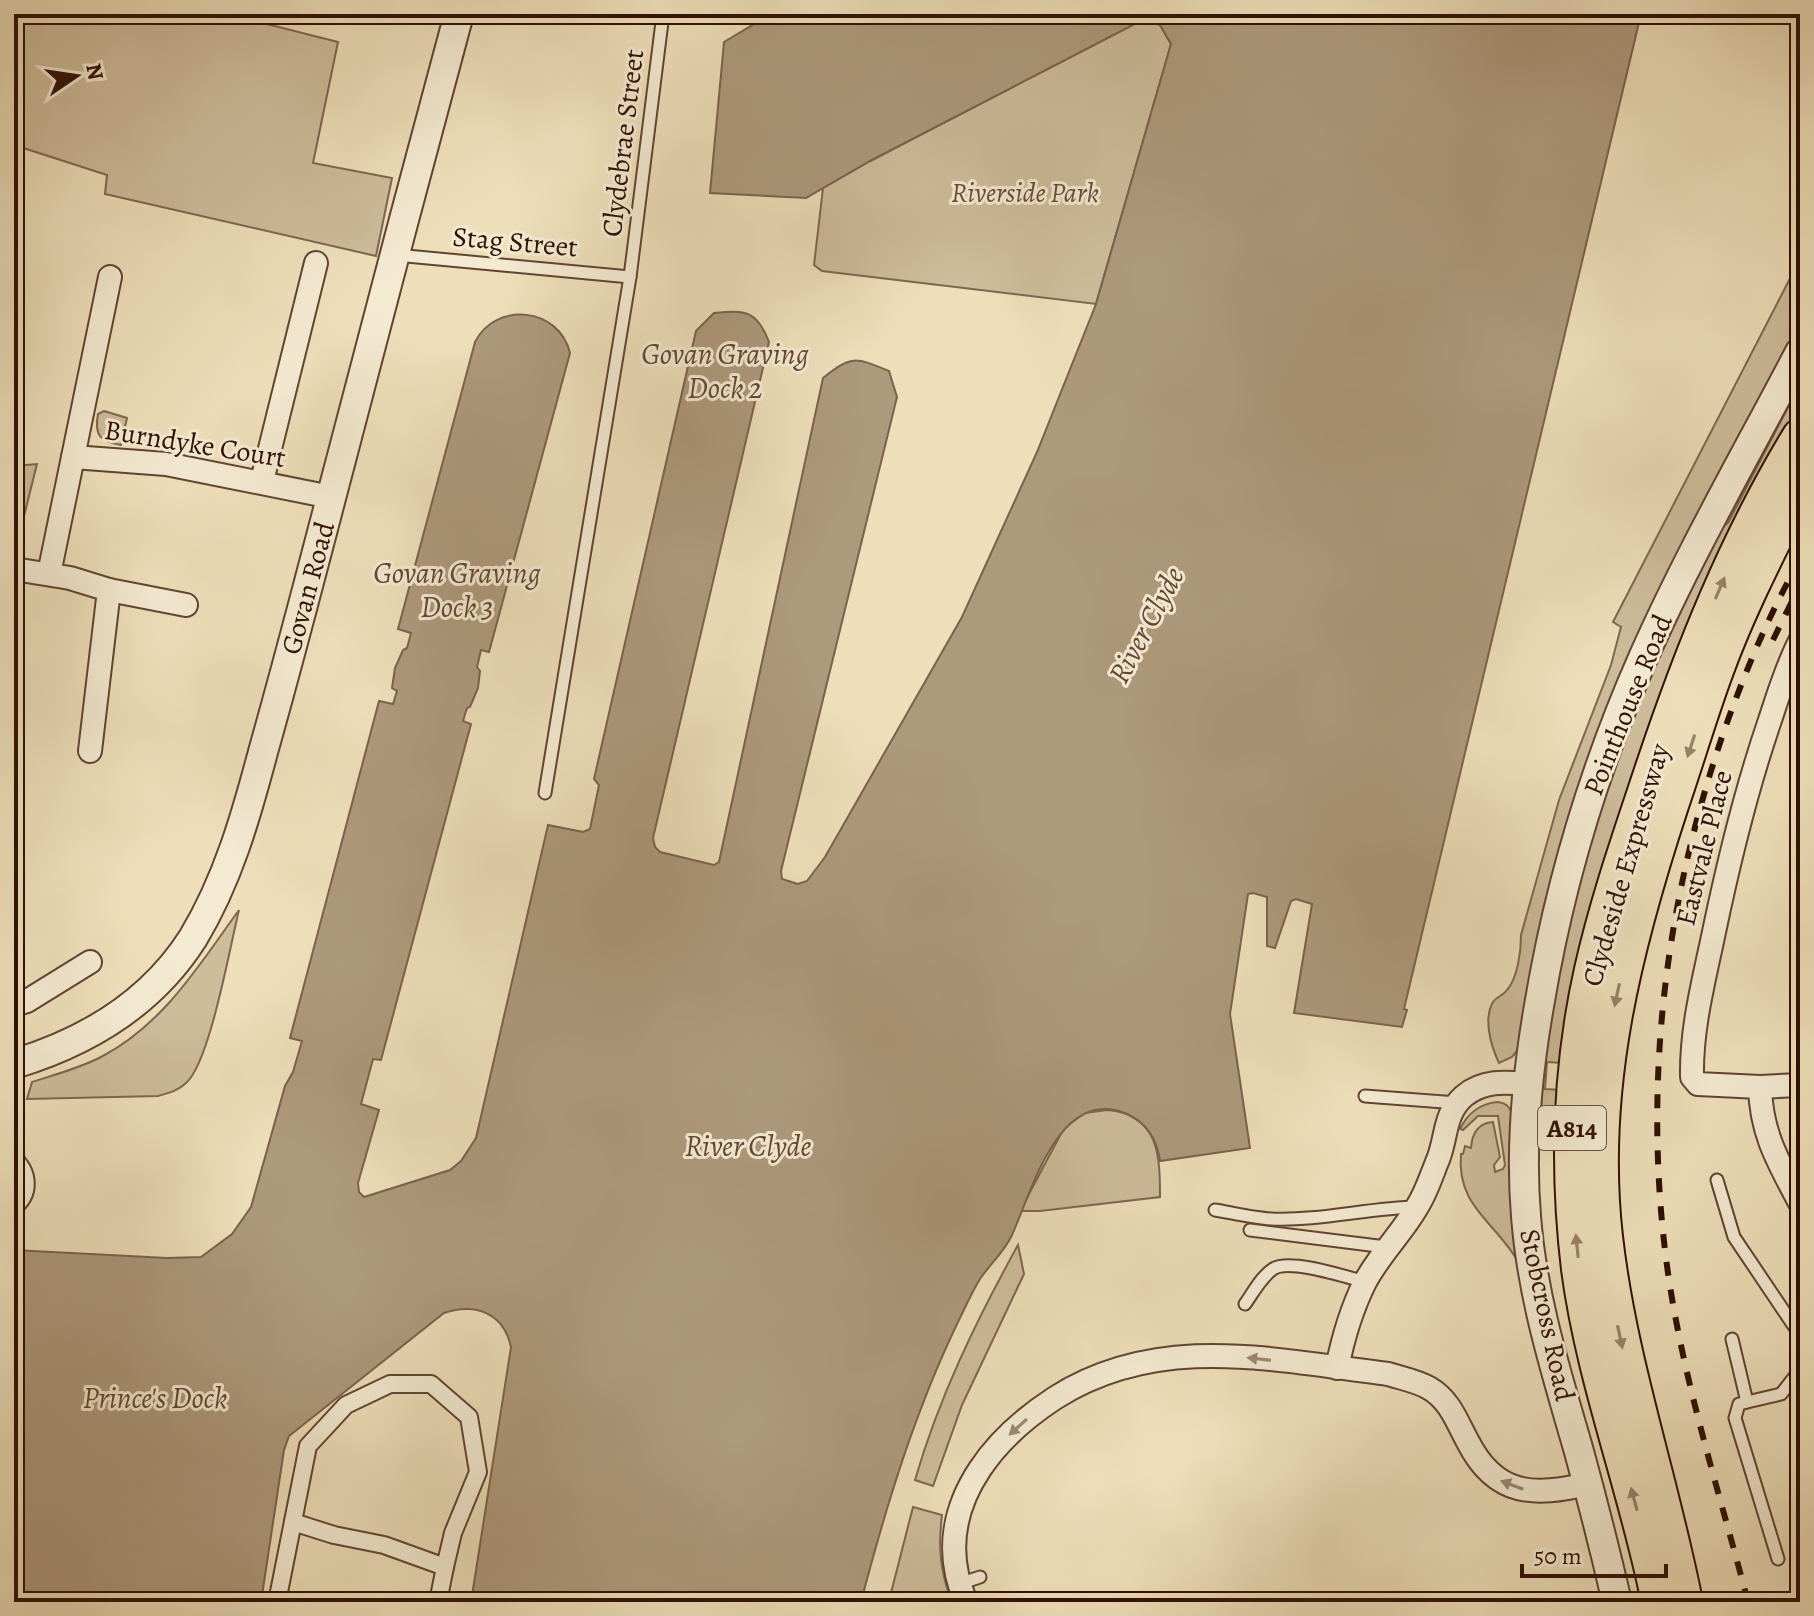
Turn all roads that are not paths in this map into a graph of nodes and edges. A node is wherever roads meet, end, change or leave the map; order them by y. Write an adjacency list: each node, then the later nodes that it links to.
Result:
1 (459, 14): 3 (street, Govan Road)
2 (663, 14): 6 (lane, Clydebrae Street)
3 (396, 255): 6 (lane, Stag Street); 12 (street, Govan Road)
4 (316, 263): 10 (street)
5 (110, 277): 9 (street)
6 (630, 277): 19 (lane, Clydebrae Street)
7 (1800, 352): 23 (street, Pointhouse Road)
8 (1800, 436): 52 (main road, Clydeside Expressway / A814, one-way to 8)
9 (73, 457): 10 (street, Burndyke Court); 14 (street, Burndyke Court)
10 (262, 481): 12 (street, Burndyke Court)
11 (1800, 487): 53 (main road, Clydeside Expressway / A814, one-way to 53)
12 (331, 497): 22 (street, Govan Road)
13 (14, 569): 14 (street)
14 (49, 574): 15 (street)
15 (109, 590): 16 (street); 18 (street)
16 (186, 605)
17 (1800, 641): 25 (street, Eastvale Place)
18 (90, 751)
19 (545, 793)
20 (90, 962): 21 (street)
21 (14, 1005)
22 (14, 1064)
23 (1528, 1084): 27 (street); 44 (street, Stobcross Road)
24 (1800, 1085): 25 (street)
25 (1760, 1087): 31 (street)
26 (1365, 1096): 27 (lane)
27 (1457, 1103): 32 (street)
28 (14, 1139): 29 (lane)
29 (16, 1157): 33 (lane)
30 (1717, 1180): 39 (lane)
31 (1800, 1203)
32 (1418, 1207): 34 (lane); 36 (street)
33 (14, 1210)
34 (1215, 1210)
35 (1250, 1230): 36 (lane)
36 (1386, 1247): 37 (street)
37 (1365, 1282): 38 (lane); 41 (street)
38 (1245, 1304)
39 (1800, 1335)
40 (1732, 1339): 43 (lane)
41 (1337, 1368): 44 (street, one-way to 41); 48 (street, one-way to 48)
42 (1800, 1370): 43 (lane)
43 (1747, 1402): 46 (lane)
44 (1588, 1484): 51 (street, Stobcross Road)
45 (293, 1522): 47 (street); 47 (street); 49 (street)
46 (1778, 1559)
47 (445, 1567): 50 (street)
48 (968, 1588)
49 (277, 1602)
50 (438, 1602)
51 (1617, 1602)
52 (1659, 1602)
53 (1685, 1602)

